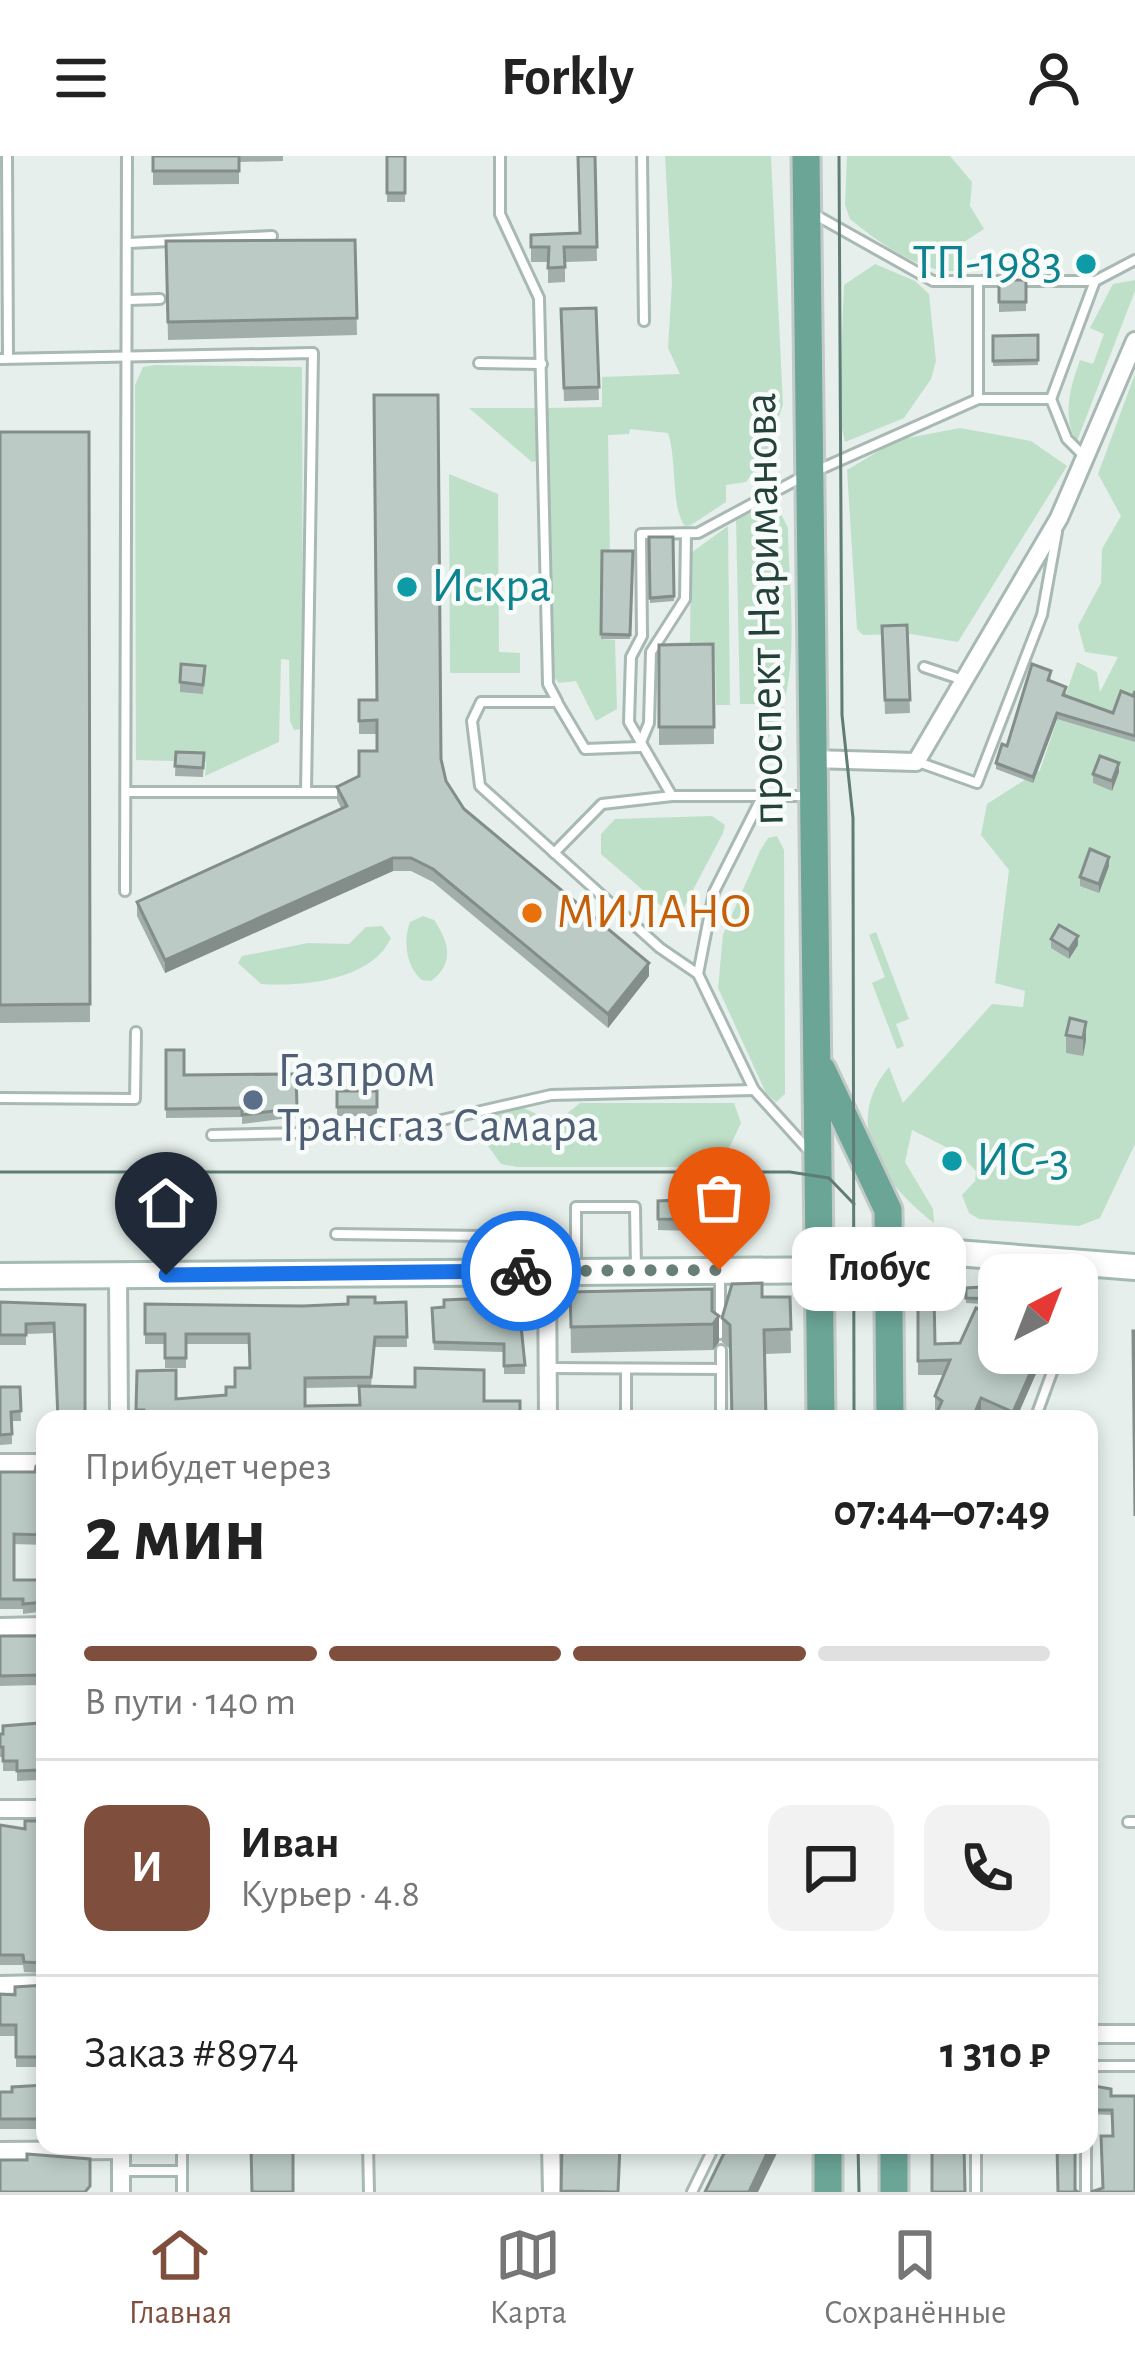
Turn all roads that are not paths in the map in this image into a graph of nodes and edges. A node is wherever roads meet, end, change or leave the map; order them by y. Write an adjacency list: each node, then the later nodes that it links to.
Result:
1 (7, 156): 17 (lane)
2 (128, 156): 8 (lane)
3 (500, 156): 19 (lane)
4 (642, 156): 14 (lane)
5 (806, 156): 6 (main road, проспект Нариманова)
6 (806, 209): 10 (lane); 23 (main road, проспект Нариманова)
7 (272, 236): 8 (lane)
8 (129, 243): 13 (lane)
9 (1135, 260): 11 (lane)
10 (978, 281): 11 (lane); 20 (lane)
11 (1095, 281): 21 (lane)
12 (160, 299): 13 (lane)
13 (128, 300): 16 (lane)
14 (644, 322)
15 (1135, 341): 22 (street)
16 (128, 355): 17 (lane); 32 (lane); 33 (lane)
17 (4, 358)
18 (478, 363): 19 (lane)
19 (542, 364): 28 (lane)
20 (978, 399): 21 (lane); 23 (lane)
21 (1051, 399): 22 (lane)
22 (1089, 460): 24 (street)
23 (808, 475): 25 (lane); 30 (main road, проспект Нариманова)
24 (1059, 518): 27 (street); 31 (lane)
25 (686, 534): 29 (lane); 29 (lane)
26 (924, 667): 27 (lane)
27 (964, 680): 31 (street)
28 (557, 702): 29 (lane); 38 (lane)
29 (639, 747): 36 (lane)
30 (812, 759): 31 (street); 37 (main road, проспект Нариманова)
31 (916, 762)
32 (126, 792): 33 (lane); 39 (lane)
33 (306, 792): 34 (lane)
34 (338, 792)
35 (763, 795): 36 (lane); 37 (lane); 40 (lane)
36 (672, 796): 38 (lane)
37 (814, 796): 42 (main road, проспект Нариманова)
38 (554, 853): 40 (lane)
39 (125, 891)
40 (698, 974): 43 (lane)
41 (136, 1032): 44 (lane)
42 (818, 1060): 46 (main road, проспект Нариманова); 50 (main road, проспект Нариманова)
43 (754, 1090): 45 (lane); 46 (lane)
44 (0, 1098)
45 (212, 1135)
46 (819, 1160): 55 (main road, проспект Нариманова)
47 (336, 1234): 49 (lane)
48 (978, 1255): 50 (street)
49 (576, 1260): 53 (street); 53 (lane); 56 (street)
50 (890, 1264): 55 (street); 70 (main road, проспект Нариманова)
51 (1135, 1267): 52 (street)
52 (1098, 1268)
53 (636, 1270): 54 (street)
54 (719, 1270): 55 (street); 59 (lane)
55 (820, 1270): 69 (main road, проспект Нариманова)
56 (548, 1271): 58 (street); 61 (street)
57 (0, 1276): 58 (street)
58 (118, 1276): 65 (street)
59 (720, 1334)
60 (721, 1350): 63 (lane)
61 (548, 1368): 62 (lane); 66 (street)
62 (626, 1369): 63 (lane); 67 (lane)
63 (721, 1369): 68 (lane)
64 (1051, 1374): 71 (lane)
65 (119, 1410)
66 (548, 1410)
67 (626, 1410)
68 (721, 1410)
69 (821, 1410)
70 (890, 1410)
71 (1038, 1410)
72 (0, 1463): 73 (street)
73 (36, 1463)
74 (36, 1626): 75 (street)
75 (0, 1627)
76 (0, 1809): 77 (street)
77 (36, 1809)
78 (36, 1984): 79 (street)
79 (0, 1985)
80 (1098, 2034): 81 (street)
81 (1135, 2034)
82 (1098, 2066): 83 (lane)
83 (1135, 2066)
84 (36, 2150): 85 (street)
85 (0, 2151)
86 (121, 2154): 95 (street)
87 (182, 2154): 96 (lane)
88 (368, 2154): 99 (lane)
89 (551, 2154): 100 (street)
90 (711, 2154): 101 (lane)
91 (828, 2154): 102 (main road)
92 (894, 2154): 103 (main road)
93 (976, 2154): 104 (lane)
94 (1086, 2154): 105 (lane)
95 (121, 2171): 96 (lane); 97 (street)
96 (182, 2171): 98 (lane)
97 (121, 2192)
98 (182, 2192)
99 (369, 2192)
100 (552, 2192)
101 (692, 2192)
102 (828, 2192)
103 (895, 2192)
104 (976, 2192)
105 (1086, 2192)

